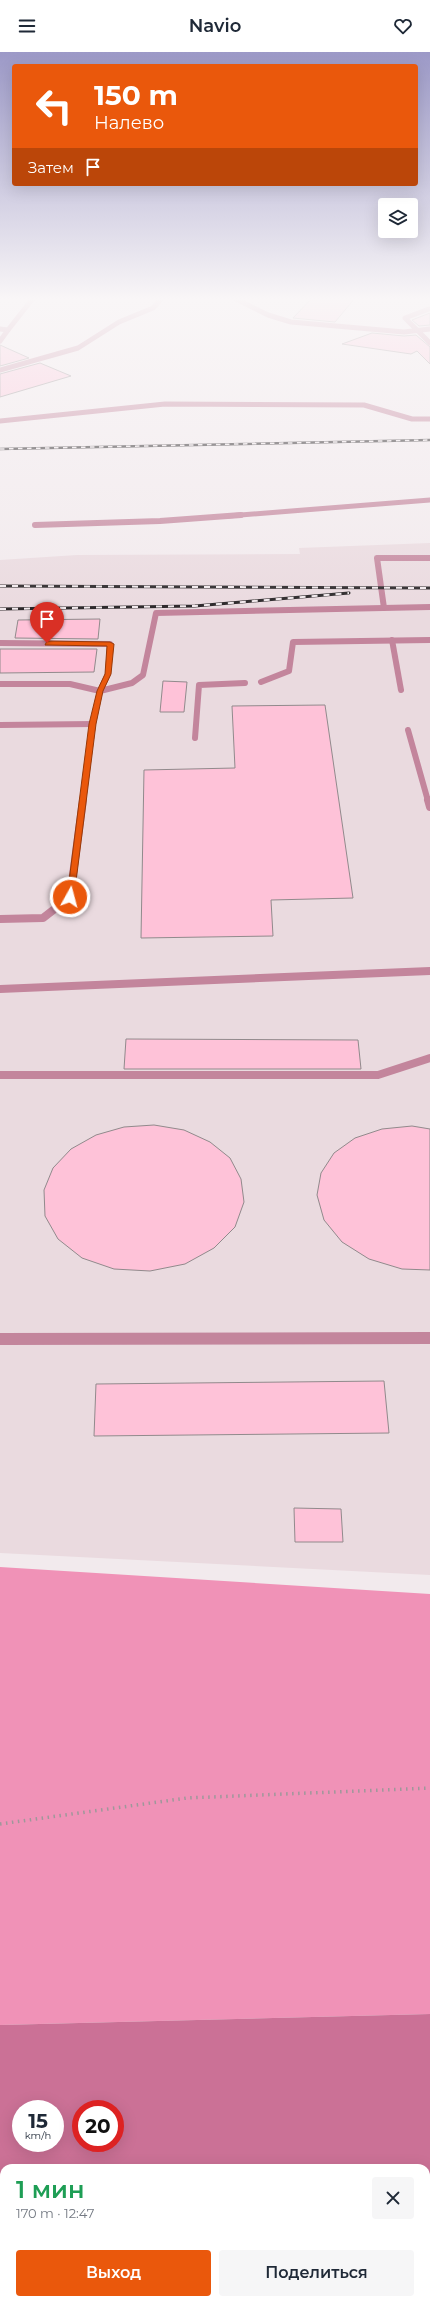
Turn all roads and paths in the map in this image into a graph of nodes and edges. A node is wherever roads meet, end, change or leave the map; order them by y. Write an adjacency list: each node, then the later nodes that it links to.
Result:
1 (430, 419): 2 (lane)
2 (0, 421)
3 (430, 500): 4 (lane)
4 (35, 525)
5 (430, 558): 7 (lane)
6 (430, 607): 7 (lane)
7 (384, 608): 15 (lane)
8 (392, 640): 9 (lane); 11 (lane); 14 (lane)
9 (430, 640)
10 (0, 643): 15 (lane)
11 (261, 682)
12 (245, 683): 19 (lane)
13 (0, 684): 15 (lane)
14 (401, 690)
15 (100, 691): 16 (lane)
16 (93, 724): 17 (lane); 21 (lane)
17 (0, 725)
18 (408, 730): 20 (lane)
19 (195, 738)
20 (430, 807)
21 (0, 919)
22 (430, 971): 23 (lane)
23 (0, 989)
24 (430, 1058): 25 (lane)
25 (0, 1076)
26 (430, 1338): 27 (lane)
27 (0, 1339)
28 (430, 1788): 29 (path)
29 (0, 1824)

